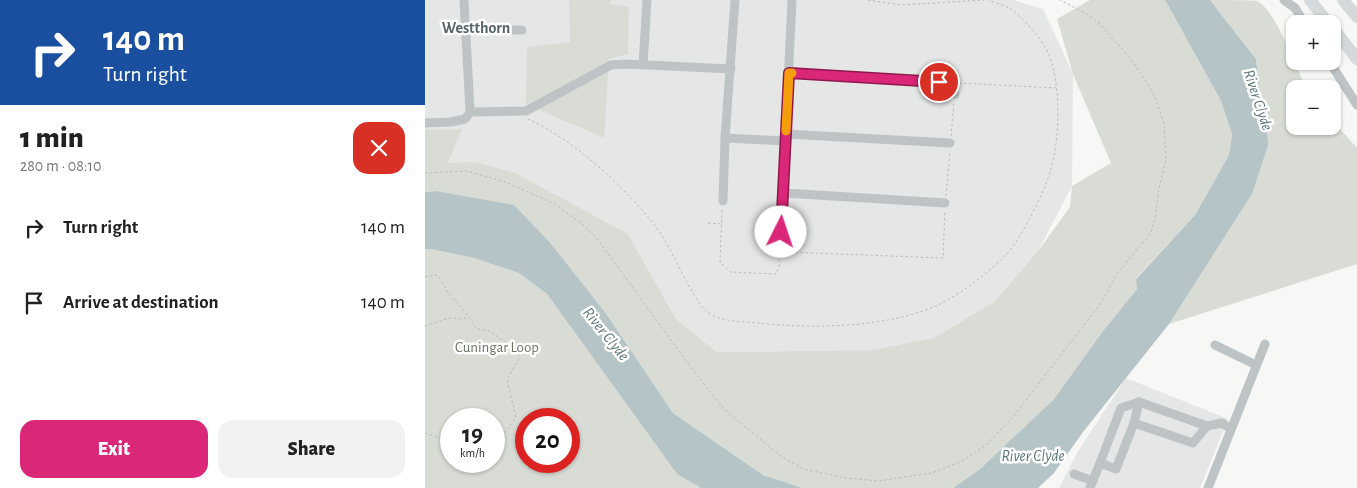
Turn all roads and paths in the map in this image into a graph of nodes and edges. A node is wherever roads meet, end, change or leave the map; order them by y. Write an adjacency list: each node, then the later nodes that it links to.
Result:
1 (464, 0): 15 (street)
2 (647, 0): 19 (street)
3 (735, 0): 20 (street)
4 (792, 0): 22 (street)
5 (868, 0): 6 (path)
6 (984, 0)
7 (988, 0): 24 (path)
8 (1060, 0): 33 (path)
9 (1284, 0): 12 (street)
10 (1310, 0): 13 (highway)
11 (1343, 0): 14 (highway)
12 (1299, 15)
13 (1322, 15)
14 (1357, 17)
15 (465, 30): 16 (street); 27 (street)
16 (522, 30)
17 (1341, 39): 18 (highway)
18 (1355, 58)
19 (643, 65): 20 (street); 28 (street)
20 (731, 69): 30 (street)
21 (1335, 70): 26 (street)
22 (789, 73): 23 (street); 31 (street)
23 (951, 83): 24 (path); 25 (street)
24 (1057, 88): 28 (path)
25 (955, 94): 32 (path)
26 (1357, 105)
27 (471, 111): 28 (street); 29 (street)
28 (526, 111)
29 (425, 122)
30 (725, 138): 31 (street); 35 (street)
31 (786, 138): 32 (street); 34 (street)
32 (950, 143): 36 (path)
33 (425, 173)
34 (784, 193): 36 (street); 40 (street)
35 (723, 201): 38 (path)
36 (945, 203): 41 (path)
37 (708, 223): 38 (path)
38 (722, 224): 41 (path)
39 (795, 231): 40 (street)
40 (781, 232): 41 (path)
41 (781, 250)
42 (425, 277): 43 (path)
43 (468, 317): 44 (path); 52 (path)
44 (425, 326)
45 (1265, 344): 47 (street)
46 (1215, 345): 47 (street)
47 (1256, 364): 51 (street)
48 (1139, 402): 49 (street); 50 (street); 55 (street)
49 (1134, 423): 50 (street); 55 (street)
50 (1207, 426): 51 (street)
51 (1231, 429): 58 (street)
52 (505, 432)
53 (425, 433): 54 (path)
54 (440, 438)
55 (1100, 463): 57 (street)
56 (1074, 474): 57 (street)
57 (1091, 484)
58 (1208, 488)

